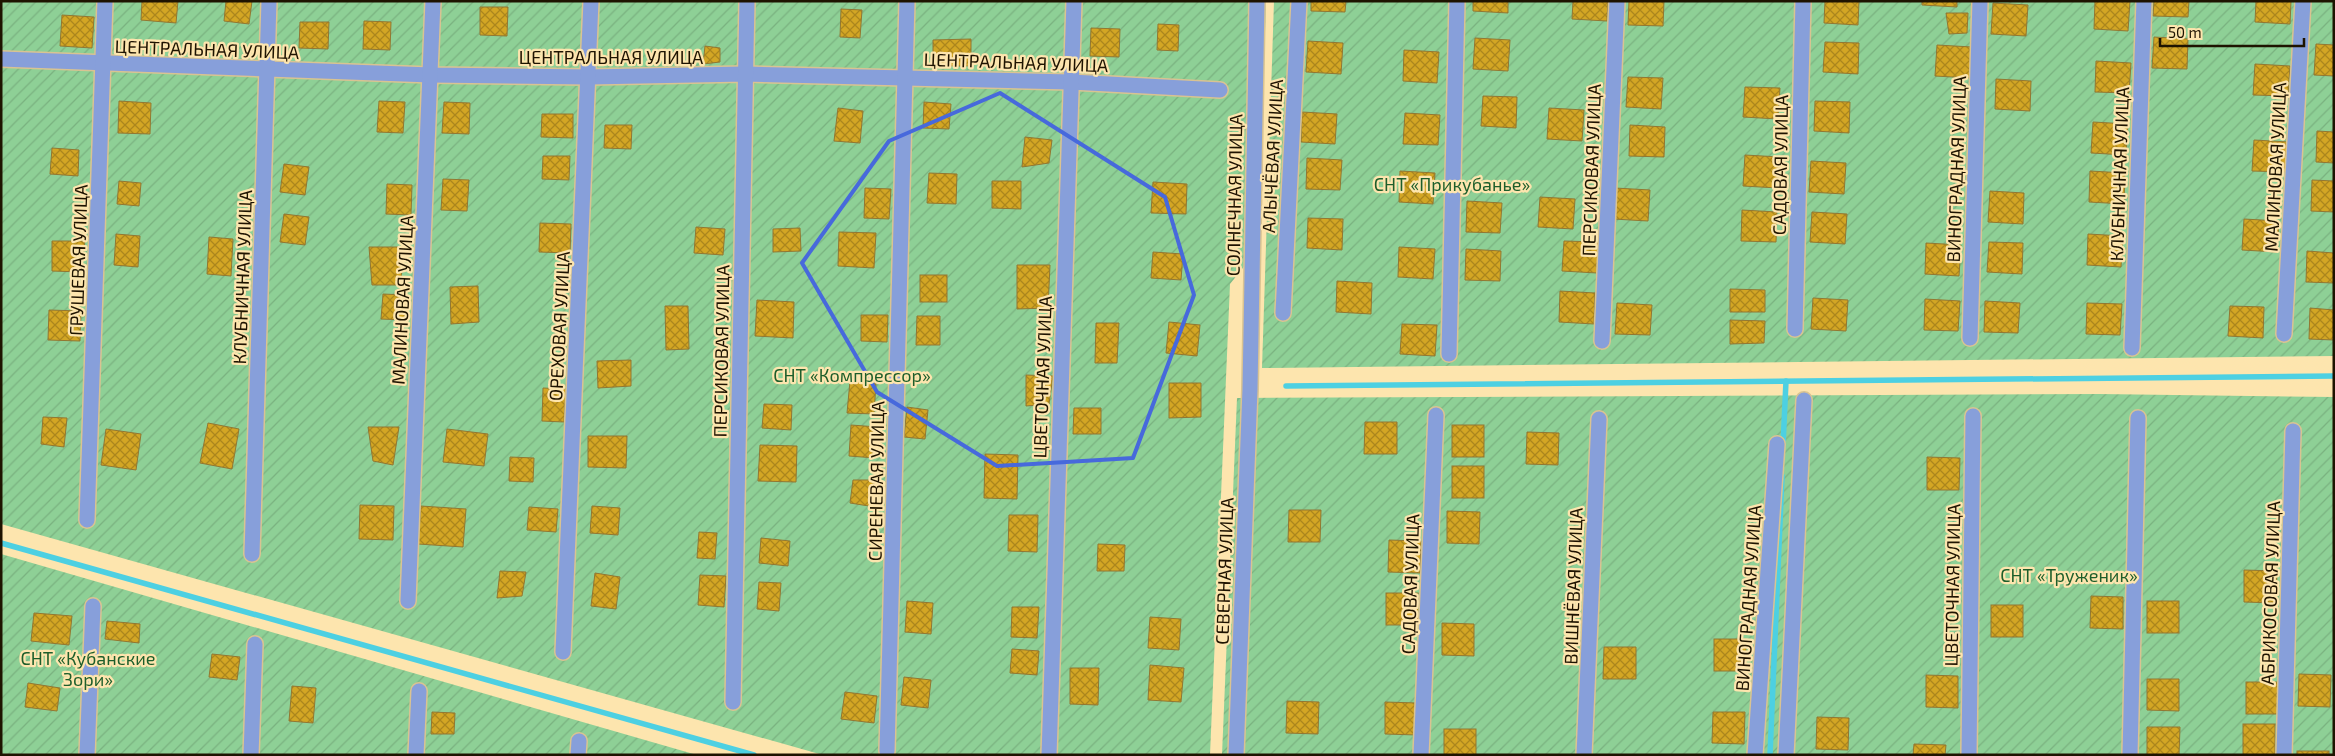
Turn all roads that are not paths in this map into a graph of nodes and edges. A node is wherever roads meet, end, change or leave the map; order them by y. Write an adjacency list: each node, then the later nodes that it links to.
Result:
1 (106, 1): 17 (street, ГРУШЕВАЯ УЛИЦА)
2 (269, 1): 18 (street, КЛУБНИЧНАЯ УЛИЦА)
3 (433, 1): 20 (street, МАЛИНОВАЯ УЛИЦА)
4 (591, 1): 21 (street, ОРЕХОВАЯ УЛИЦА)
5 (747, 1): 19 (street, ПЕРСИКОВАЯ УЛИЦА)
6 (907, 1): 22 (street, СИРЕНЕВАЯ УЛИЦА)
7 (1074, 1): 23 (street, ЦВЕТОЧНАЯ УЛИЦА)
8 (1258, 1): 32 (street, СОЛНЕЧНАЯ УЛИЦА)
9 (1299, 1): 25 (street, АЛЫЧЁВАЯ УЛИЦА)
10 (1457, 1): 31 (street)
11 (1617, 1): 29 (street, ПЕРСИКОВАЯ УЛИЦА)
12 (1803, 1): 26 (street, САДОВАЯ УЛИЦА)
13 (1980, 1): 28 (street, ВИНОГРАДНАЯ УЛИЦА)
14 (2144, 1): 30 (street, КЛУБНИЧНАЯ УЛИЦА)
15 (2303, 1): 27 (street, МАЛИНОВАЯ УЛИЦА)
16 (1, 59): 17 (street, ЦЕНТРАЛЬНАЯ УЛИЦА)
17 (103, 64): 18 (street, ЦЕНТРАЛЬНАЯ УЛИЦА); 40 (street, ГРУШЕВАЯ УЛИЦА)
18 (267, 71): 20 (street, ЦЕНТРАЛЬНАЯ УЛИЦА); 41 (street, КЛУБНИЧНАЯ УЛИЦА)
19 (745, 74): 21 (street, ЦЕНТРАЛЬНАЯ УЛИЦА); 22 (street, ЦЕНТРАЛЬНАЯ УЛИЦА); 47 (street, ПЕРСИКОВАЯ УЛИЦА)
20 (431, 75): 21 (street, ЦЕНТРАЛЬНАЯ УЛИЦА); 42 (street, МАЛИНОВАЯ УЛИЦА)
21 (589, 77): 45 (street, ОРЕХОВАЯ УЛИЦА)
22 (905, 78): 23 (street, ЦЕНТРАЛЬНАЯ УЛИЦА); 48 (street, СИРЕНЕВАЯ УЛИЦА)
23 (1071, 82): 24 (street, ЦЕНТРАЛЬНАЯ УЛИЦА); 52 (street, ЦВЕТОЧНАЯ УЛИЦА)
24 (1220, 90)
25 (1283, 314)
26 (1795, 329)
27 (2284, 334)
28 (1970, 338)
29 (1602, 341)
30 (2132, 348)
31 (1449, 354)
32 (1250, 389): 53 (street, СЕВЕРНАЯ УЛИЦА)
33 (1804, 400): 57 (street)
34 (1436, 415): 54 (street, САДОВАЯ УЛИЦА)
35 (1973, 416): 58 (street, ЦВЕТОЧНАЯ УЛИЦА)
36 (2138, 418): 59 (street)
37 (1599, 419): 55 (street, ВИШНЁВАЯ УЛИЦА)
38 (2293, 432): 60 (street, АБРИКОСОВАЯ УЛИЦА)
39 (1777, 444): 56 (street, ВИНОГРАДНАЯ УЛИЦА)
40 (87, 520)
41 (252, 554)
42 (408, 601)
43 (92, 606): 49 (street)
44 (255, 644): 50 (street)
45 (563, 652)
46 (419, 691): 51 (street)
47 (733, 702)
48 (887, 751)
49 (87, 755)
50 (251, 755)
51 (416, 755)
52 (1049, 755)
53 (1236, 755)
54 (1421, 755)
55 (1584, 755)
56 (1755, 755)
57 (1786, 755)
58 (1969, 755)
59 (2130, 755)
60 (2284, 755)

